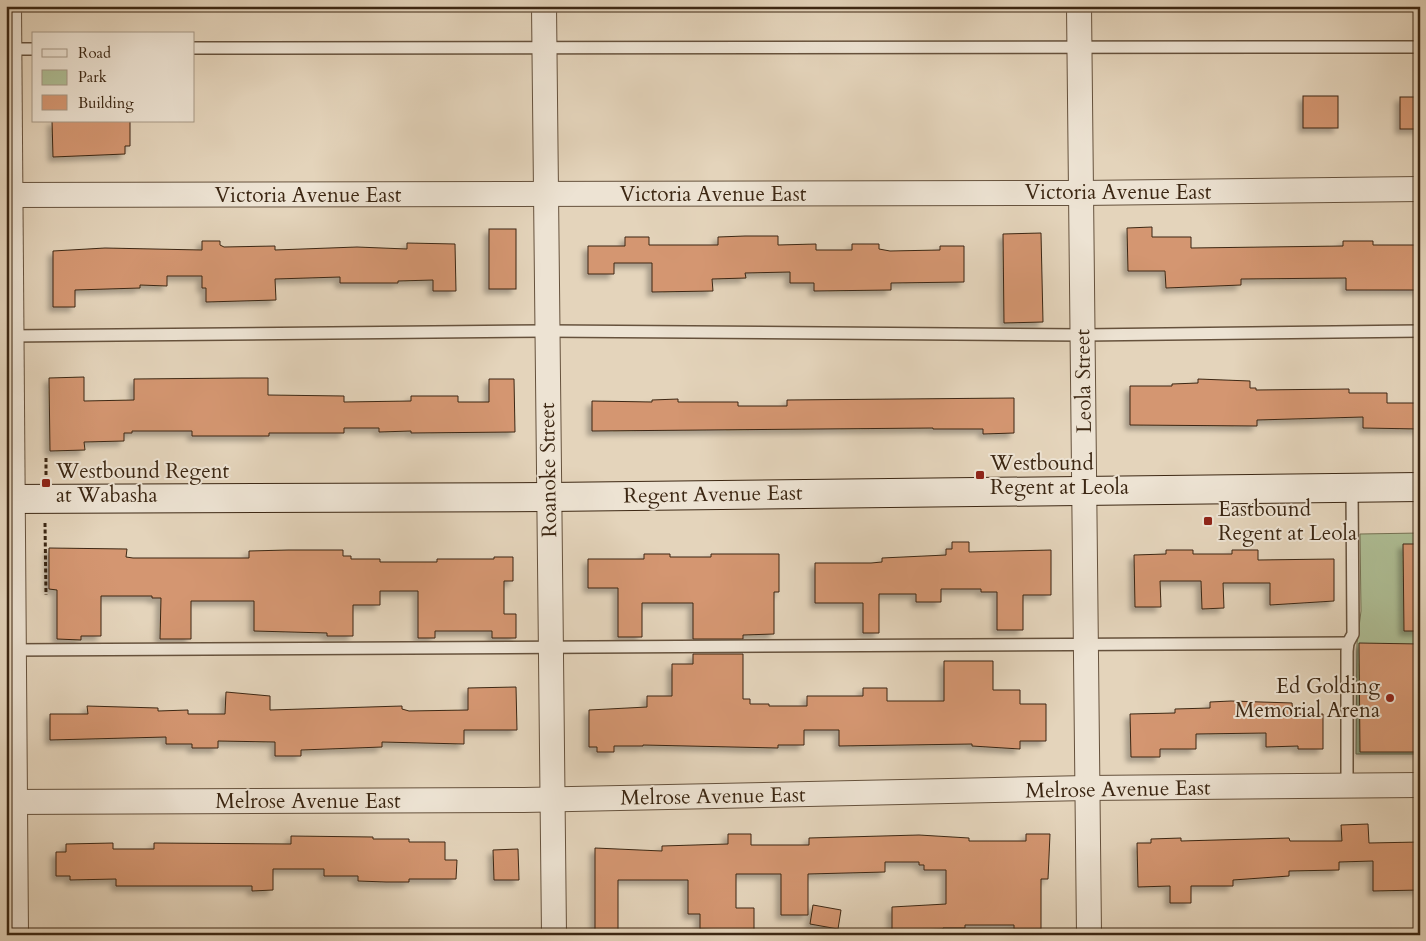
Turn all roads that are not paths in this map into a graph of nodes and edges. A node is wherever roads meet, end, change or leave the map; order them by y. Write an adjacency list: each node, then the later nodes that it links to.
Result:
1 (9, 6): 7 (street)
2 (544, 6): 4 (street, Roanoke Street)
3 (1079, 6): 9 (street, Leola Street)
4 (544, 46): 6 (lane); 9 (lane); 13 (street, Roanoke Street)
5 (1420, 47): 9 (lane)
6 (195, 48)
7 (8, 49): 8 (lane); 12 (street)
8 (32, 49)
9 (1080, 50): 11 (street, Leola Street)
10 (1420, 189): 11 (street, Victoria Avenue East)
11 (1081, 193): 13 (street, Victoria Avenue East); 16 (street, Leola Street)
12 (8, 195): 13 (street, Victoria Avenue East); 17 (street)
13 (547, 195): 14 (street, Roanoke Street)
14 (546, 331): 16 (lane); 17 (lane); 21 (street, Roanoke Street)
15 (1420, 331): 16 (lane)
16 (1083, 335): 20 (street, Leola Street)
17 (9, 336): 22 (street)
18 (1420, 487): 19 (street, Regent Avenue East)
19 (1352, 488): 20 (street, Regent Avenue East); 24 (lane)
20 (1084, 489): 21 (street, Regent Avenue East); 23 (street, Leola Street)
21 (548, 497): 22 (street, Regent Avenue East); 25 (street, Roanoke Street)
22 (10, 499): 26 (street)
23 (1086, 644): 24 (lane); 25 (lane); 29 (street, Leola Street)
24 (1348, 644): 28 (lane)
25 (550, 648): 26 (lane); 30 (street, Roanoke Street)
26 (10, 650): 31 (street)
27 (1420, 785): 28 (street, Melrose Avenue East)
28 (1348, 786): 29 (street, Melrose Avenue East)
29 (1087, 788): 30 (street, Melrose Avenue East); 34 (street, Leola Street)
30 (552, 800): 31 (street, Melrose Avenue East); 33 (street, Roanoke Street)
31 (11, 802): 32 (street)
32 (16, 935)
33 (554, 935)
34 (1089, 935)

